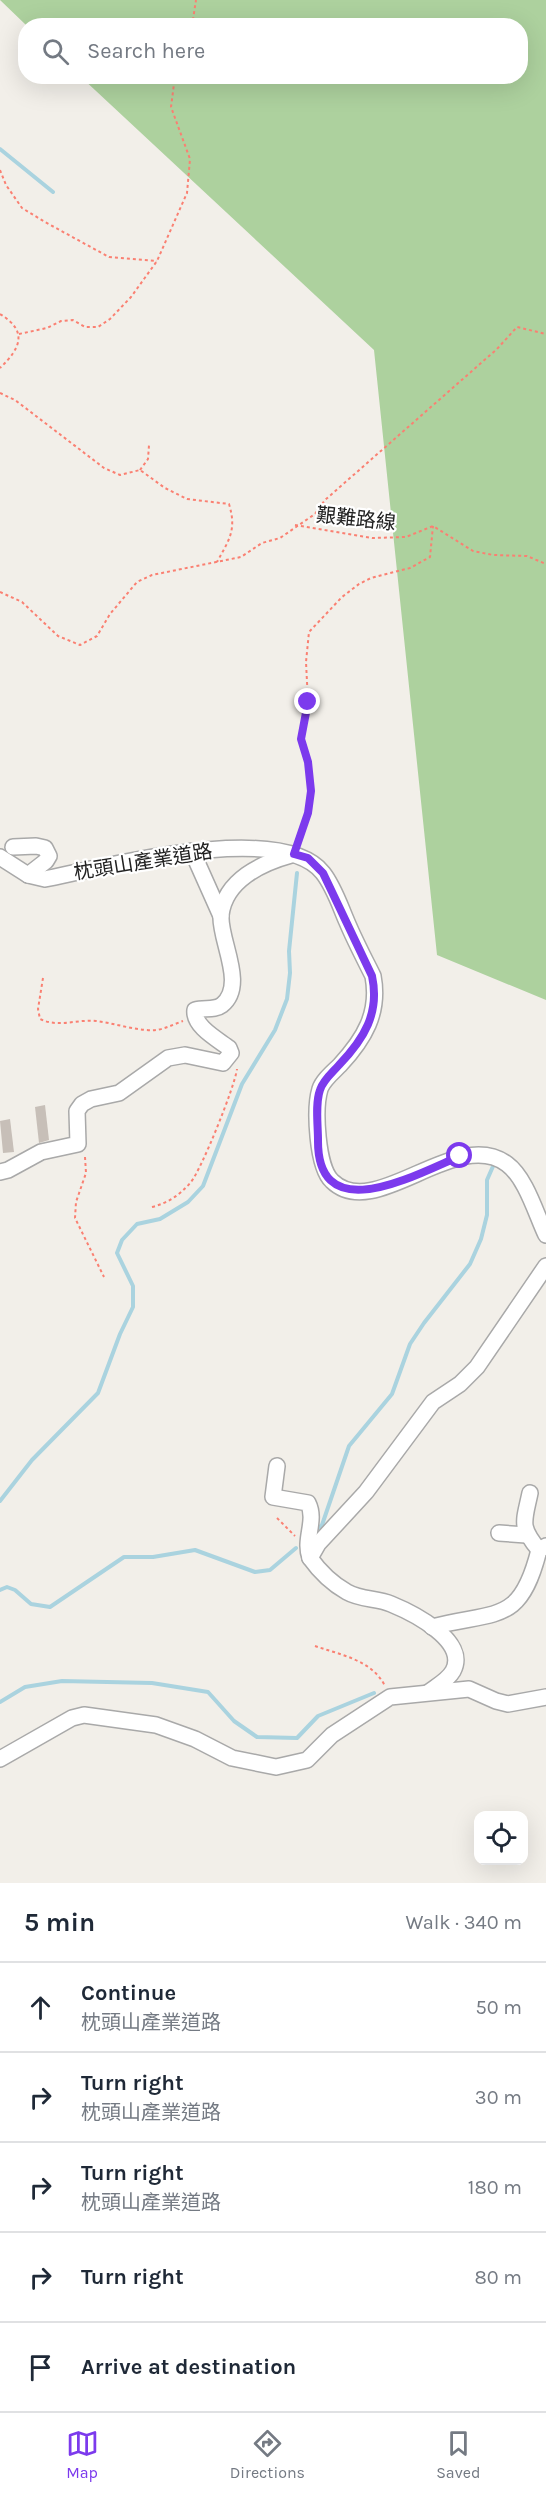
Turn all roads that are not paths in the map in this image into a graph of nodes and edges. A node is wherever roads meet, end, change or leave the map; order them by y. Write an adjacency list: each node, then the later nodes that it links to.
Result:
1 (13, 847): 5 (street)
2 (192, 851): 3 (street, 枕頭山產業道路); 5 (street, 枕頭山產業道路); 6 (street)
3 (294, 854): 6 (street); 8 (street, 枕頭山產業道路)
4 (0, 856): 5 (street)
5 (28, 875)
6 (221, 916): 7 (street)
7 (0, 1172)
8 (546, 1235)
9 (546, 1266): 15 (street)
10 (277, 1466): 15 (street)
11 (530, 1493): 13 (street)
12 (499, 1533): 13 (street)
13 (526, 1535): 14 (street)
14 (543, 1548): 16 (street)
15 (308, 1552): 16 (street)
16 (432, 1627): 17 (street)
17 (429, 1692): 18 (street); 19 (street)
18 (546, 1697)
19 (0, 1759)

